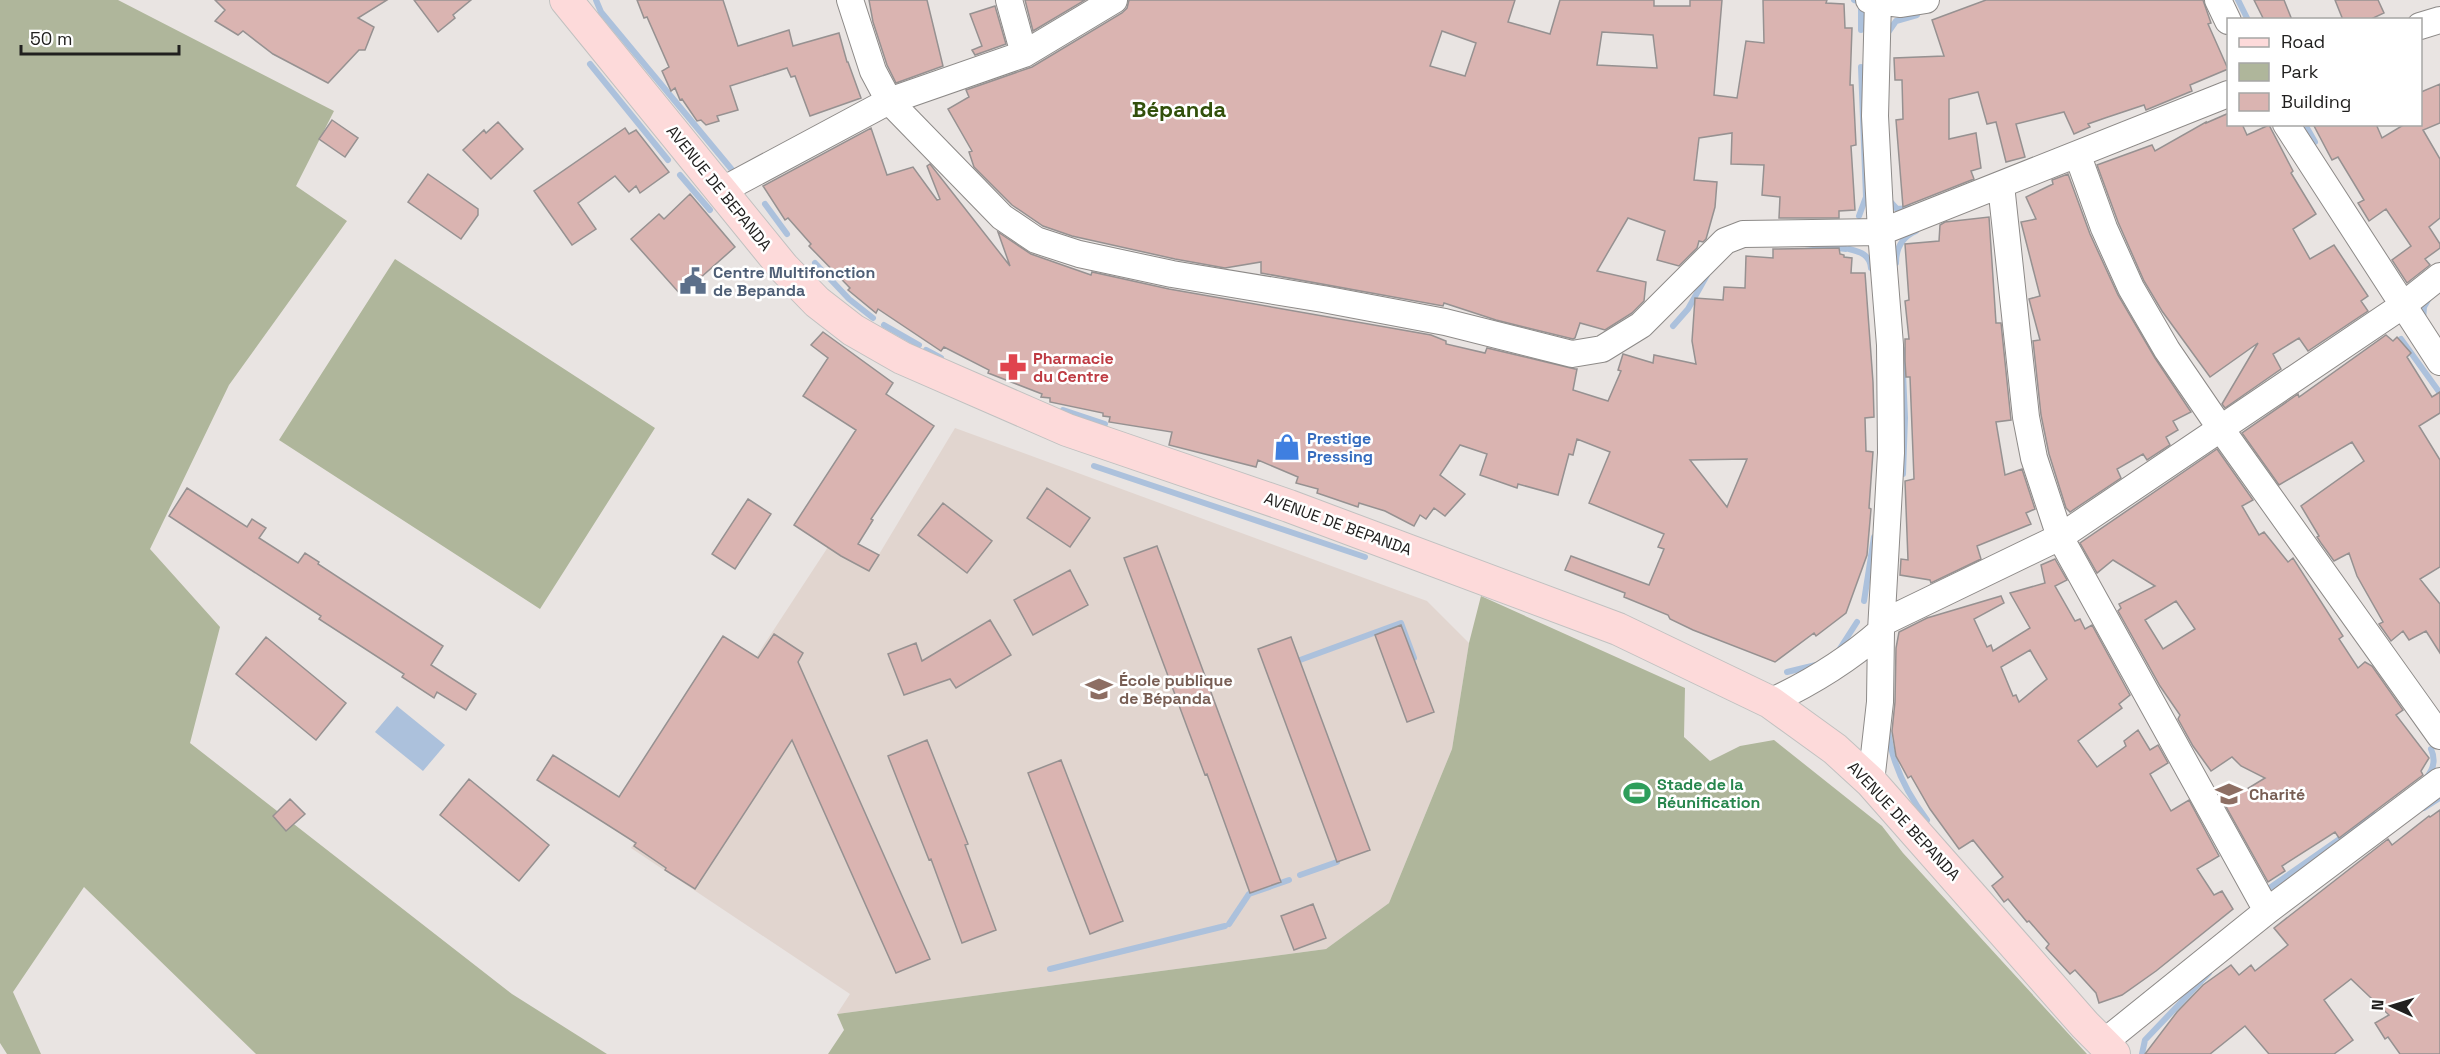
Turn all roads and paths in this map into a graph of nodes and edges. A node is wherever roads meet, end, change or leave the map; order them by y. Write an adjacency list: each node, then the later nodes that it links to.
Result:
1 (566, 0): 17 (main road, AVENUE DE BEPANDA)
2 (850, 0): 13 (street)
3 (1010, 0): 11 (street)
4 (1114, 0): 11 (street)
5 (1926, 0): 7 (street)
6 (2218, 0): 8 (street)
7 (1875, 1): 18 (street)
8 (2227, 18)
9 (2440, 20): 10 (street)
10 (2422, 26)
11 (1024, 54): 13 (street)
12 (2227, 95): 15 (street)
13 (889, 101): 17 (street); 18 (street)
14 (2287, 126): 20 (street)
15 (2078, 156): 16 (street); 22 (street)
16 (2001, 185): 18 (street); 23 (street)
17 (722, 191): 25 (main road, AVENUE DE BEPANDA)
18 (1881, 232): 24 (street)
19 (2440, 276): 20 (street)
20 (2402, 306): 21 (street); 22 (street)
21 (2440, 362)
22 (2221, 429): 23 (street); 26 (street)
23 (2060, 537): 24 (street); 29 (street)
24 (1881, 627): 25 (street); 27 (street)
25 (1770, 702): 27 (main road, AVENUE DE BEPANDA)
26 (2440, 736)
27 (1871, 782): 30 (main road, AVENUE DE BEPANDA)
28 (2440, 782): 29 (street)
29 (2267, 911): 30 (street)
30 (2109, 1048)

